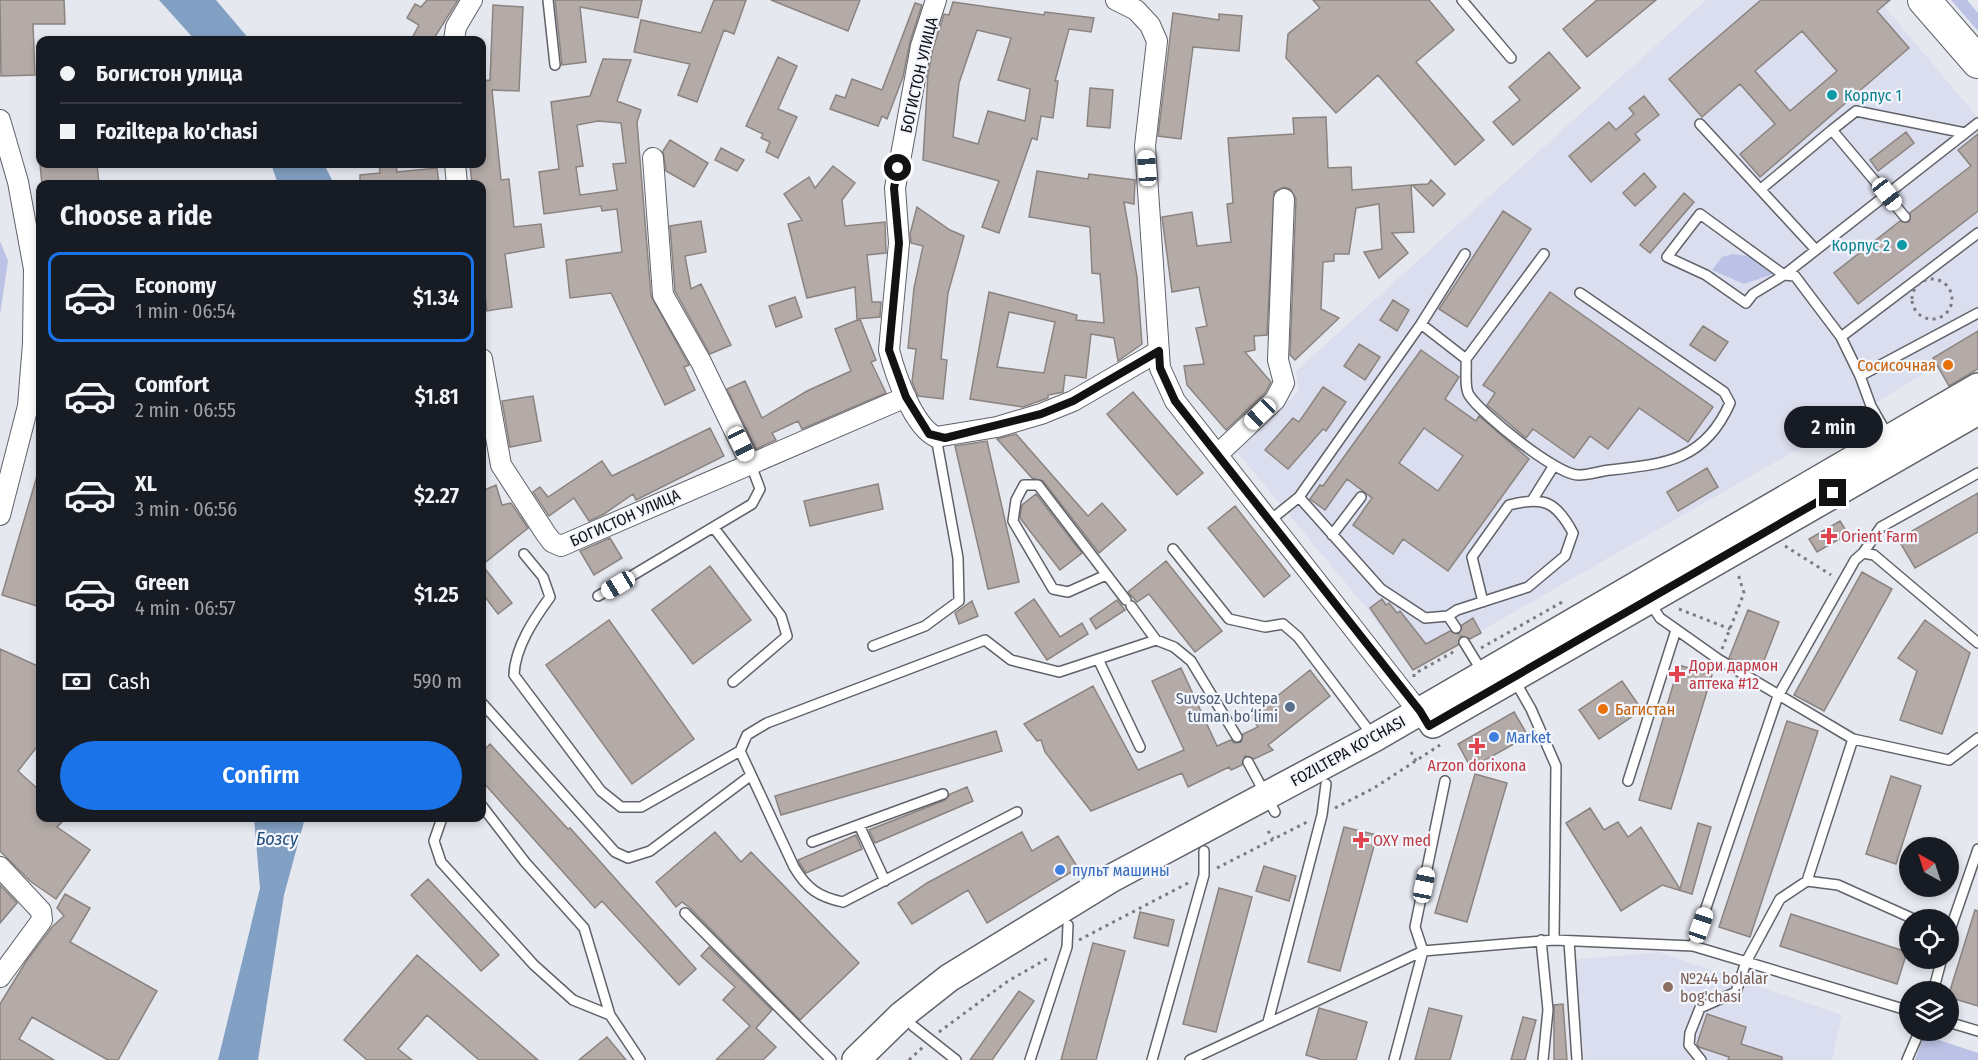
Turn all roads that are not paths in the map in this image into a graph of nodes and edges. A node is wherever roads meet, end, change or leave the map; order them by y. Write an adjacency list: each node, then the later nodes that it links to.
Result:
1 (472, 0): 7 (street)
2 (548, 0): 10 (lane)
3 (936, 0): 35 (street, БОГИСТОН УЛИЦА)
4 (1116, 0): 30 (street)
5 (1462, 0): 8 (lane)
6 (1924, 0): 9 (highway)
7 (455, 36)
8 (1511, 58)
9 (1978, 62)
10 (555, 65)
11 (0, 120): 46 (street)
12 (1978, 123): 15 (lane)
13 (1700, 124): 17 (lane)
14 (1832, 130): 15 (lane); 17 (lane); 18 (lane)
15 (1965, 133): 18 (lane)
16 (653, 158): 40 (street)
17 (1761, 189): 22 (lane)
18 (1887, 194): 20 (lane); 22 (lane)
19 (1284, 199): 39 (street)
20 (1905, 217)
21 (1978, 232): 29 (lane)
22 (1816, 250): 25 (lane)
23 (1464, 254): 28 (lane)
24 (1544, 254): 31 (lane)
25 (1784, 275): 25 (lane); 29 (lane)
26 (1580, 293): 41 (lane)
27 (1978, 313): 32 (lane)
28 (1421, 324): 31 (lane); 43 (lane)
29 (1841, 337): 32 (lane)
30 (1159, 351): 37 (street); 39 (street)
31 (1467, 359): 41 (lane)
32 (1860, 376): 38 (lane)
33 (486, 381): 40 (street, БОГИСТОН УЛИЦА)
34 (1978, 387): 38 (main road, FOZILTEPA KO'CHASI)
35 (906, 397): 37 (street, БОГИСТОН УЛИЦА); 40 (street, БОГИСТОН УЛИЦА)
36 (1978, 411): 55 (main road, FOZILTEPA KO'CHASI)
37 (936, 437): 63 (lane)
38 (1888, 438): 65 (main road, FOZILTEPA KO'CHASI)
39 (1217, 455): 47 (street)
40 (751, 465): 48 (lane)
41 (1552, 466): 45 (lane)
42 (1978, 472): 51 (lane)
43 (1299, 497): 47 (lane); 49 (lane)
44 (1361, 497): 49 (lane)
45 (1533, 499): 56 (lane); 56 (lane)
46 (0, 515)
47 (1268, 522): 69 (street)
48 (714, 528): 54 (lane); 66 (lane)
49 (1332, 536): 57 (lane)
50 (1173, 549): 71 (lane)
51 (1863, 553): 62 (lane); 67 (lane)
52 (524, 554): 75 (lane)
53 (1106, 575): 53 (lane); 60 (lane)
54 (598, 596)
55 (1647, 599): 59 (lane); 65 (main road, FOZILTEPA KO'CHASI)
56 (1483, 602): 57 (lane)
57 (1448, 616): 58 (lane)
58 (1456, 628)
59 (1676, 630): 67 (lane); 79 (lane)
60 (1156, 640): 64 (lane); 70 (lane)
61 (1464, 642): 65 (lane)
62 (1978, 643)
63 (873, 646)
64 (1098, 659): 74 (lane); 75 (lane)
65 (1493, 667): 69 (main road, FOZILTEPA KO'CHASI); 98 (lane)
66 (733, 682)
67 (1778, 696): 73 (lane); 100 (lane)
68 (486, 707): 77 (lane)
69 (1421, 707): 71 (main road, FOZILTEPA KO'CHASI); 80 (main road, FOZILTEPA KO'CHASI)
70 (1237, 737)
71 (1374, 738): 84 (main road, FOZILTEPA KO'CHASI)
72 (1978, 738): 73 (lane)
73 (1853, 739): 92 (lane)
74 (1140, 747)
75 (740, 751): 77 (lane)
76 (1248, 762): 84 (lane)
77 (750, 776): 91 (lane)
78 (1445, 781): 101 (lane)
79 (1628, 781)
80 (1326, 784): 84 (main road, FOZILTEPA KO'CHASI); 106 (lane)
81 (943, 794): 86 (lane)
82 (486, 811): 105 (lane)
83 (1017, 812): 91 (lane)
84 (1270, 813): 89 (main road, FOZILTEPA KO'CHASI); 113 (main road, FOZILTEPA KO'CHASI)
85 (441, 822): 105 (lane)
86 (859, 825): 87 (lane); 91 (lane)
87 (812, 842)
88 (1978, 849): 93 (lane)
89 (1204, 851): 96 (main road, FOZILTEPA KO'CHASI); 117 (lane)
90 (0, 867): 103 (street)
91 (885, 881)
92 (1807, 881): 94 (lane); 102 (lane)
93 (1958, 909)
94 (1899, 912)
95 (685, 913): 112 (lane)
96 (1068, 925): 108 (main road, FOZILTEPA KO'CHASI); 116 (lane)
97 (1541, 940): 98 (lane); 101 (lane); 120 (lane)
98 (1554, 940): 99 (lane)
99 (1569, 941): 100 (lane); 121 (lane)
100 (1694, 946): 102 (lane)
101 (1423, 951): 106 (lane); 119 (lane)
102 (1746, 962): 104 (lane); 122 (lane)
103 (0, 977)
104 (1899, 1008)
105 (610, 1015): 111 (lane)
106 (1268, 1022): 118 (lane)
107 (1959, 1025): 109 (lane)
108 (913, 1026): 114 (main road, FOZILTEPA KO'CHASI); 115 (lane)
109 (1978, 1031)
110 (1915, 1041): 123 (lane)
111 (640, 1060)
112 (831, 1060)
113 (856, 1060)
114 (878, 1060)
115 (956, 1060)
116 (1030, 1060)
117 (1152, 1060)
118 (1190, 1060)
119 (1394, 1060)
120 (1543, 1060)
121 (1577, 1060)
122 (1701, 1060)
123 (1907, 1060)

